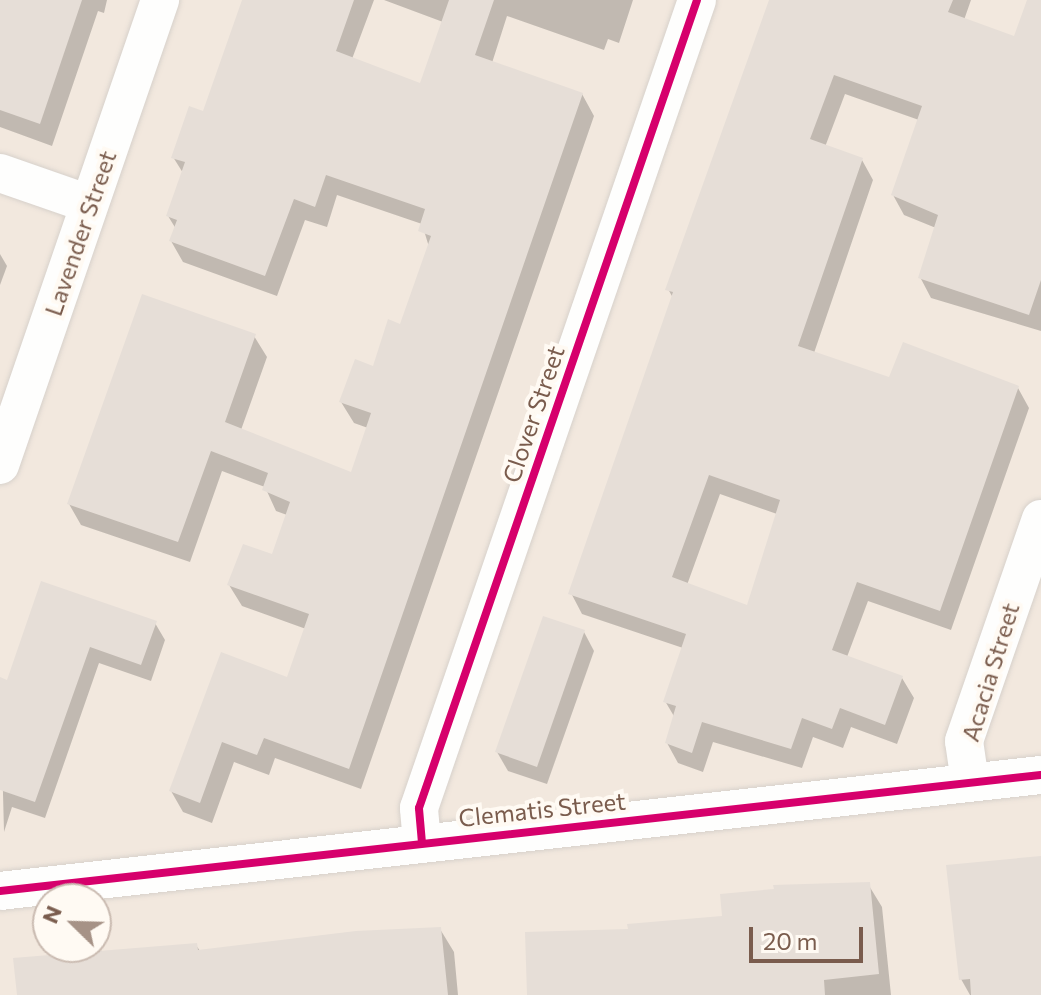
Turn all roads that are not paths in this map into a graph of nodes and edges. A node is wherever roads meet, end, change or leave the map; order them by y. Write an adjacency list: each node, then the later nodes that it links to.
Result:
1 (160, 0): 4 (street, Lavender Street)
2 (697, 0): 9 (street, Clover Street)
3 (0, 173): 4 (street)
4 (89, 204): 5 (street, Lavender Street)
5 (0, 465)
6 (1041, 519): 8 (street, Acacia Street)
7 (1041, 775): 8 (street, Clematis Street)
8 (970, 782): 9 (street, Clematis Street)
9 (422, 843): 10 (street, Clematis Street)
10 (0, 891)

